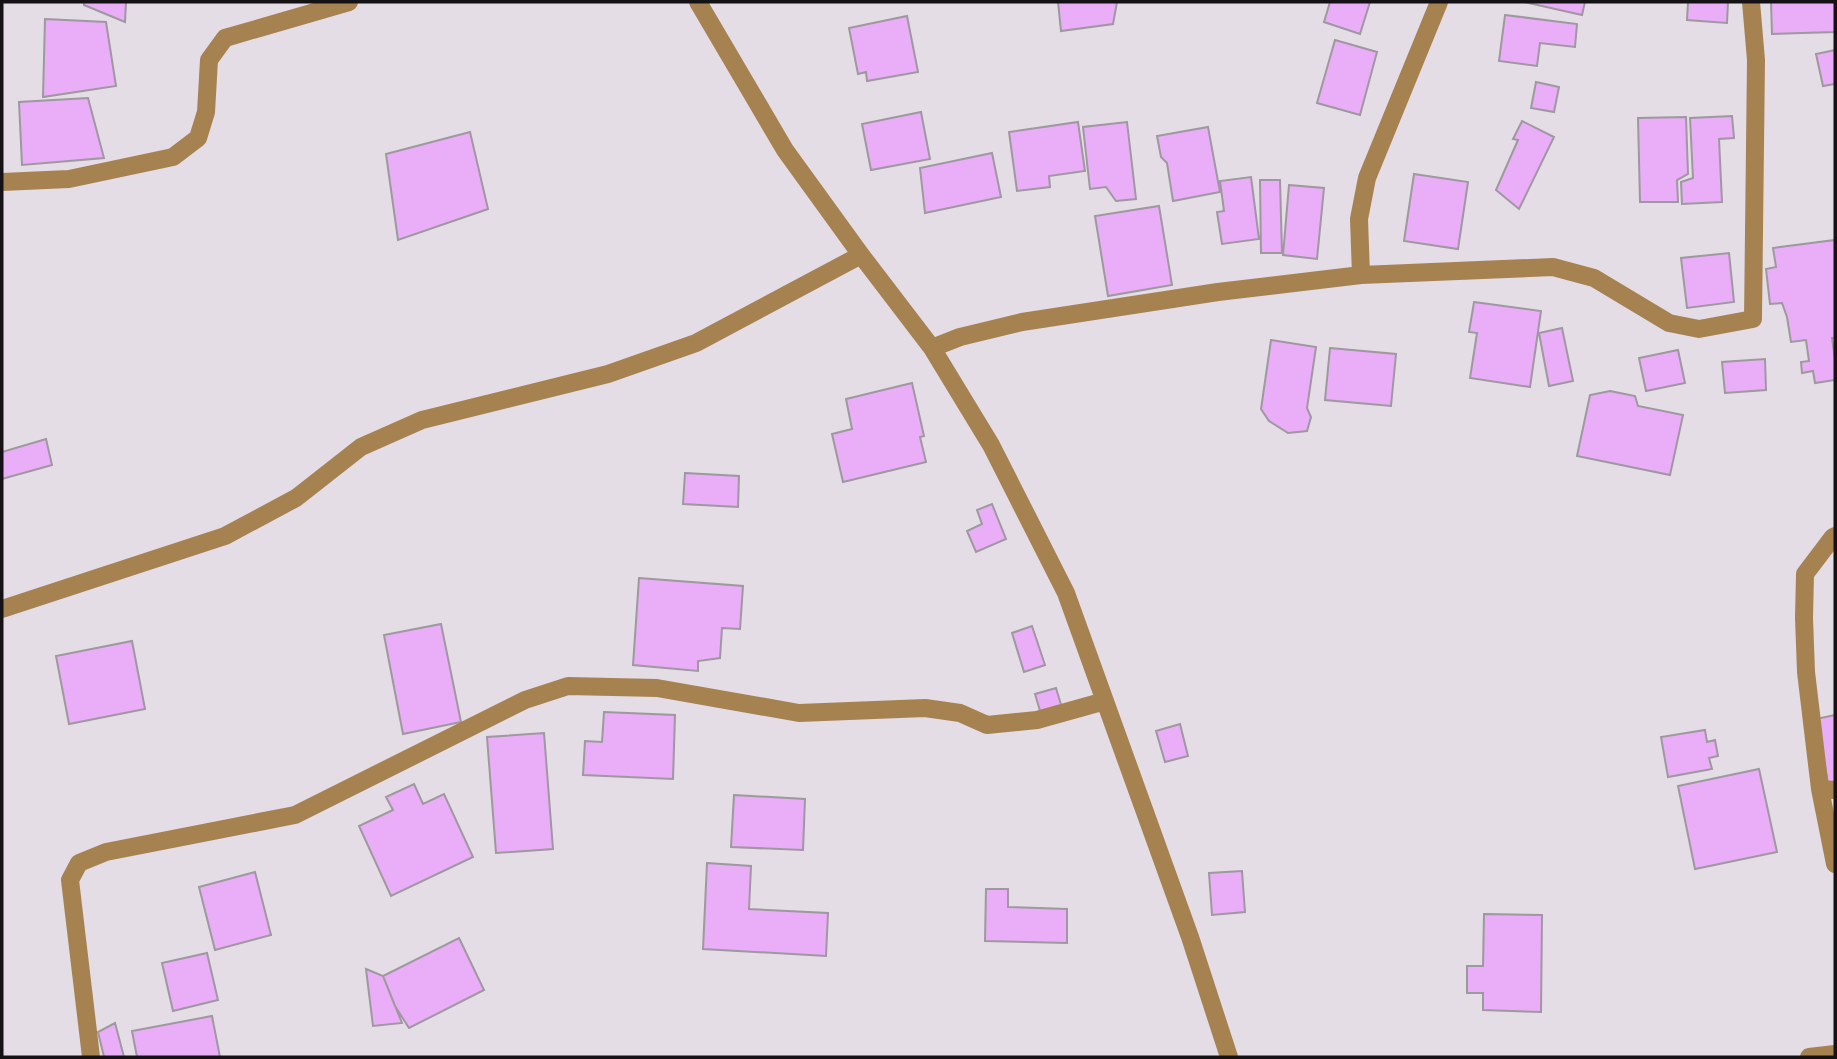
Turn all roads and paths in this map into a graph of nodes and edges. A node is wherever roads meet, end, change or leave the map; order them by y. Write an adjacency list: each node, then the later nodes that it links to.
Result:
1 (349, 2): 5 (street)
2 (698, 2): 6 (street)
3 (1439, 2): 7 (street)
4 (1751, 2): 7 (street)
5 (2, 182)
6 (861, 255): 8 (street); 10 (street)
7 (1361, 275): 8 (street)
8 (932, 348): 11 (street)
9 (1835, 536): 12 (street)
10 (2, 609)
11 (1105, 701): 15 (street); 16 (street)
12 (1828, 789): 13 (street)
13 (1835, 864)
14 (1835, 1054): 17 (street)
15 (91, 1057)
16 (1229, 1057)
17 (1809, 1057)

